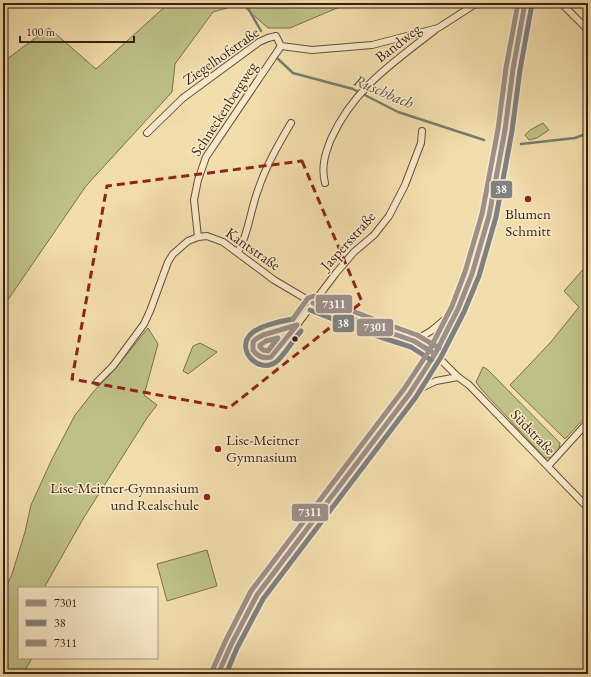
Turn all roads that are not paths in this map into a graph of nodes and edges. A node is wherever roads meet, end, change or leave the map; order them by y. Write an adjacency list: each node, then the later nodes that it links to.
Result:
1 (477, 3): 4 (street, Ziegelhofstraße)
2 (525, 3): 16 (main road)
3 (561, 3): 5 (street)
4 (438, 28): 6 (street, Ziegelhofstraße); 7 (street, Bandweg)
5 (588, 30)
6 (409, 36): 7 (street); 8 (street, Ziegelhofstraße)
7 (416, 45): 12 (street, Bandweg)
8 (281, 46): 11 (street, Ziegelhofstraße); 13 (street, Schneckenbergweg)
9 (291, 123): 14 (street)
10 (422, 131): 15 (street, Jaspersstraße)
11 (147, 133)
12 (325, 183)
13 (198, 237): 14 (street, Kantstraße); 21 (street)
14 (238, 252): 15 (street, Kantstraße)
15 (313, 302): 17 (street, Kantstraße); 19 (street, Jaspersstraße)
16 (458, 308): 17 (street); 18 (main road)
17 (414, 341): 18 (street, Kantstraße)
18 (435, 354): 20 (street, Südstraße); 22 (main road)
19 (271, 356)
20 (458, 377): 22 (street); 24 (street, Südstraße)
21 (97, 382)
22 (410, 393): 26 (main road)
23 (588, 422): 24 (street)
24 (548, 466): 25 (street, Südstraße)
25 (588, 508)
26 (218, 674)

